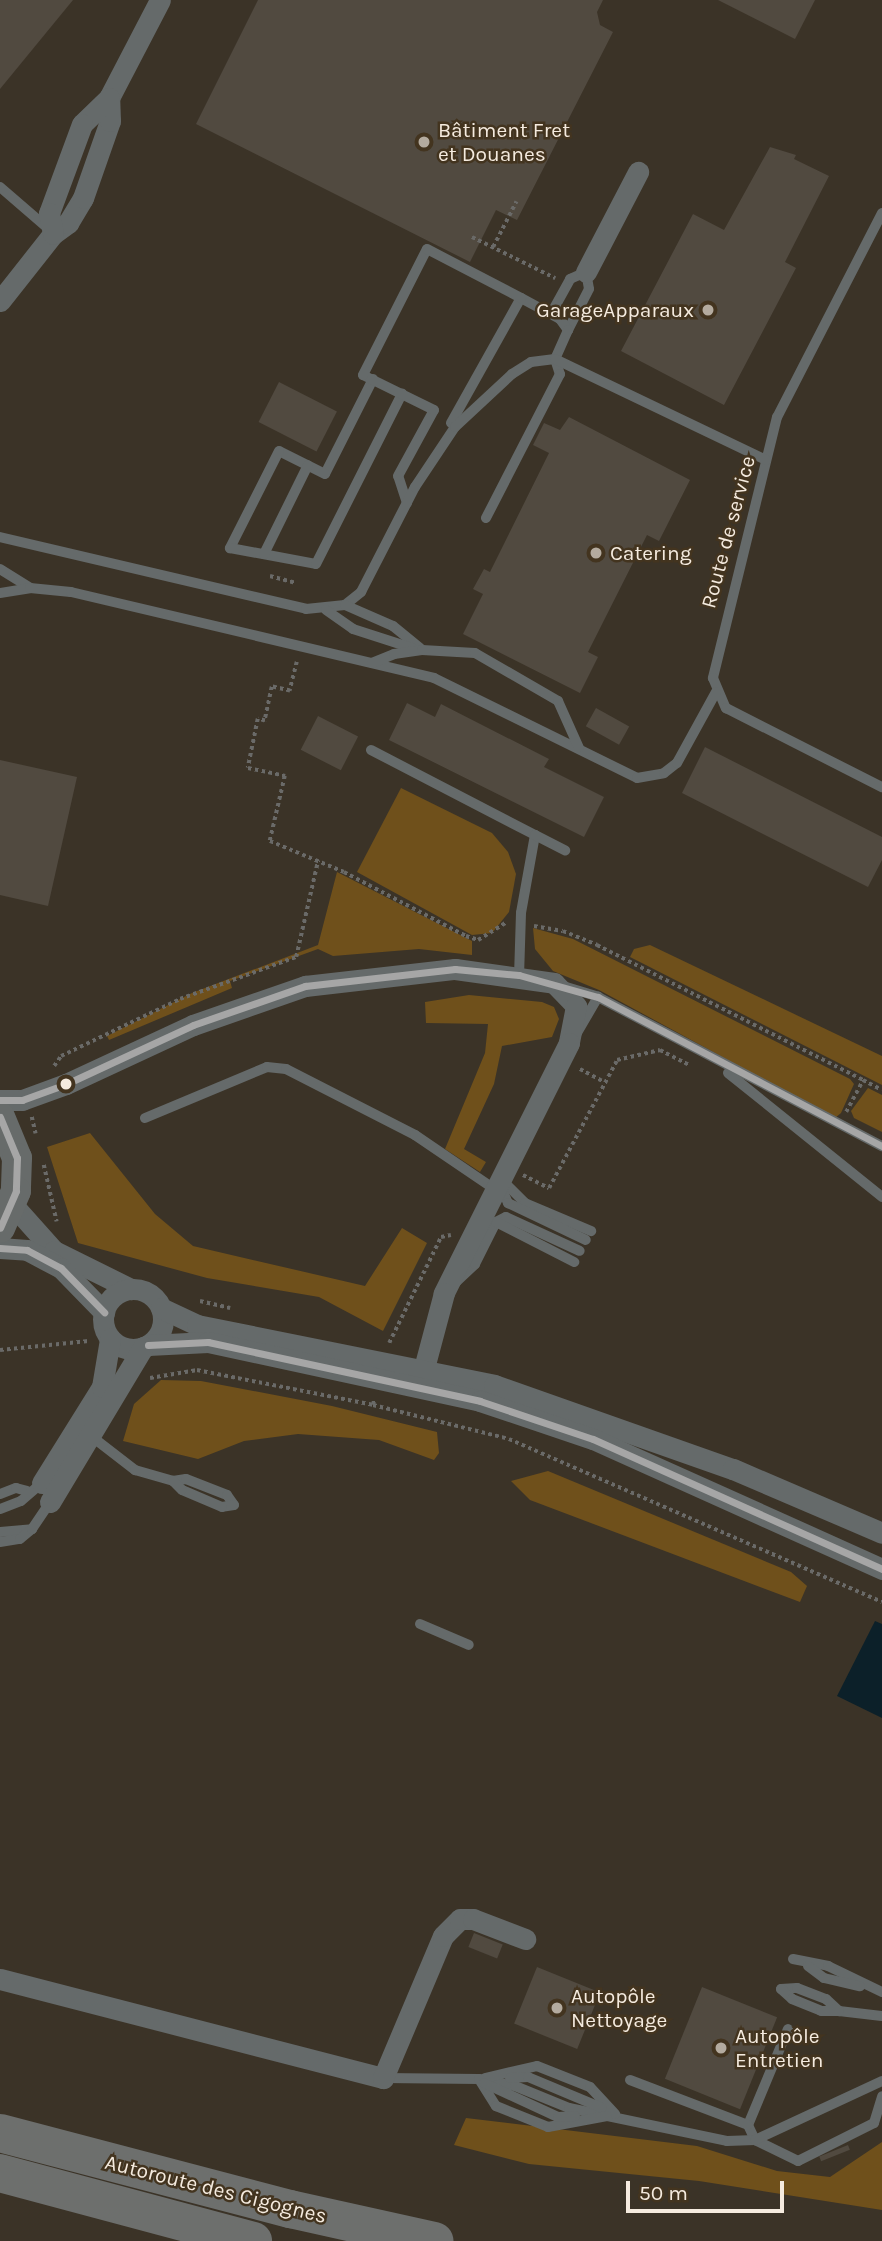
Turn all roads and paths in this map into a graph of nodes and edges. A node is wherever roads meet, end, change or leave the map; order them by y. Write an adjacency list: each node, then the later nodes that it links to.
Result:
1 (160, 0): 6 (street)
2 (638, 172): 10 (street)
3 (0, 187): 6 (lane)
4 (516, 202): 8 (path)
5 (882, 213): 20 (lane, Route de service)
6 (53, 233): 11 (street)
7 (472, 237): 8 (path)
8 (493, 247): 9 (path)
9 (564, 268)
10 (586, 272): 14 (lane); 15 (lane)
11 (7, 280): 13 (street)
12 (521, 298): 14 (lane); 17 (lane); 19 (lane)
13 (0, 301)
14 (552, 312): 15 (lane)
15 (568, 330): 16 (lane)
16 (555, 359): 19 (lane); 20 (lane); 23 (lane)
17 (373, 379): 18 (lane); 21 (lane)
18 (402, 394): 22 (lane); 25 (lane)
19 (435, 453): 22 (lane)
20 (766, 460): 36 (lane, Route de service)
21 (308, 465): 25 (lane); 25 (lane)
22 (407, 503): 31 (lane)
23 (486, 518)
24 (0, 537): 32 (lane)
25 (264, 554)
26 (0, 569): 29 (lane)
27 (270, 576): 28 (path)
28 (296, 583)
29 (30, 588): 30 (lane); 35 (lane)
30 (0, 593)
31 (345, 605): 32 (lane); 33 (lane)
32 (326, 610): 33 (lane)
33 (422, 650): 35 (lane); 37 (lane)
34 (297, 661): 42 (path)
35 (372, 663): 37 (lane)
36 (716, 692): 37 (lane); 39 (lane)
37 (579, 748)
38 (371, 750): 40 (lane)
39 (882, 788)
40 (535, 835): 41 (lane); 43 (lane)
41 (565, 850)
42 (318, 860): 44 (path); 52 (path)
43 (521, 924): 44 (path); 46 (lane); 53 (path)
44 (478, 940): 45 (path)
45 (477, 971): 46 (street); 55 (street)
46 (519, 975): 47 (street)
47 (554, 983): 48 (lane); 50 (street)
48 (598, 997): 49 (lane); 50 (lane)
49 (682, 1042): 58 (lane); 62 (lane)
50 (569, 1043): 60 (street)
51 (693, 1067): 61 (path)
52 (51, 1070)
53 (863, 1080)
54 (0, 1100): 55 (street)
55 (11, 1108): 57 (path); 63 (main road)
56 (145, 1118): 60 (lane)
57 (38, 1141)
58 (882, 1146)
59 (41, 1154): 66 (path)
60 (499, 1185): 65 (lane); 72 (street)
61 (550, 1188)
62 (882, 1197)
63 (6, 1216): 71 (street)
64 (496, 1222): 69 (lane); 70 (lane); 72 (lane)
65 (588, 1235)
66 (60, 1236)
67 (457, 1238): 82 (path)
68 (0, 1248): 73 (street)
69 (580, 1251)
70 (575, 1262)
71 (131, 1289): 75 (street); 77 (street)
72 (444, 1293): 84 (street)
73 (87, 1294): 77 (street); 78 (path)
74 (191, 1299): 76 (path)
75 (161, 1308): 80 (street); 82 (street)
76 (243, 1311)
77 (104, 1312): 78 (street)
78 (101, 1339): 80 (street); 81 (path); 83 (street); 83 (path)
79 (375, 1342): 82 (path)
80 (146, 1346): 82 (street); 83 (street)
81 (0, 1350)
82 (382, 1362): 84 (street); 85 (path)
83 (116, 1376): 85 (path); 86 (street); 87 (street)
84 (420, 1377): 93 (street); 95 (street)
85 (373, 1405): 96 (path)
86 (91, 1436): 87 (street); 89 (lane)
87 (40, 1492): 88 (lane); 90 (lane); 91 (lane)
88 (0, 1494)
89 (234, 1505)
90 (0, 1509)
91 (32, 1529): 92 (lane); 94 (lane)
92 (0, 1532)
93 (882, 1533)
94 (0, 1542)
95 (882, 1569)
96 (882, 1602)
97 (420, 1624): 98 (lane)
98 (469, 1645)
99 (525, 1939): 106 (street)
100 (793, 1959): 103 (lane)
101 (0, 1979): 106 (street)
102 (781, 1989): 104 (lane)
103 (882, 1992)
104 (882, 2016)
105 (788, 2029): 112 (lane)
106 (383, 2078): 107 (lane)
107 (479, 2079): 111 (lane); 111 (lane); 111 (lane)
108 (630, 2080): 112 (lane)
109 (882, 2081): 114 (lane)
110 (882, 2096): 114 (lane)
111 (615, 2114): 114 (lane)
112 (748, 2125): 114 (lane)
113 (0, 2133): 117 (highway, Autoroute des Cigognes)
114 (755, 2140)
115 (0, 2174): 116 (highway, Autoroute des Cigognes)
116 (249, 2240)
117 (434, 2241)

